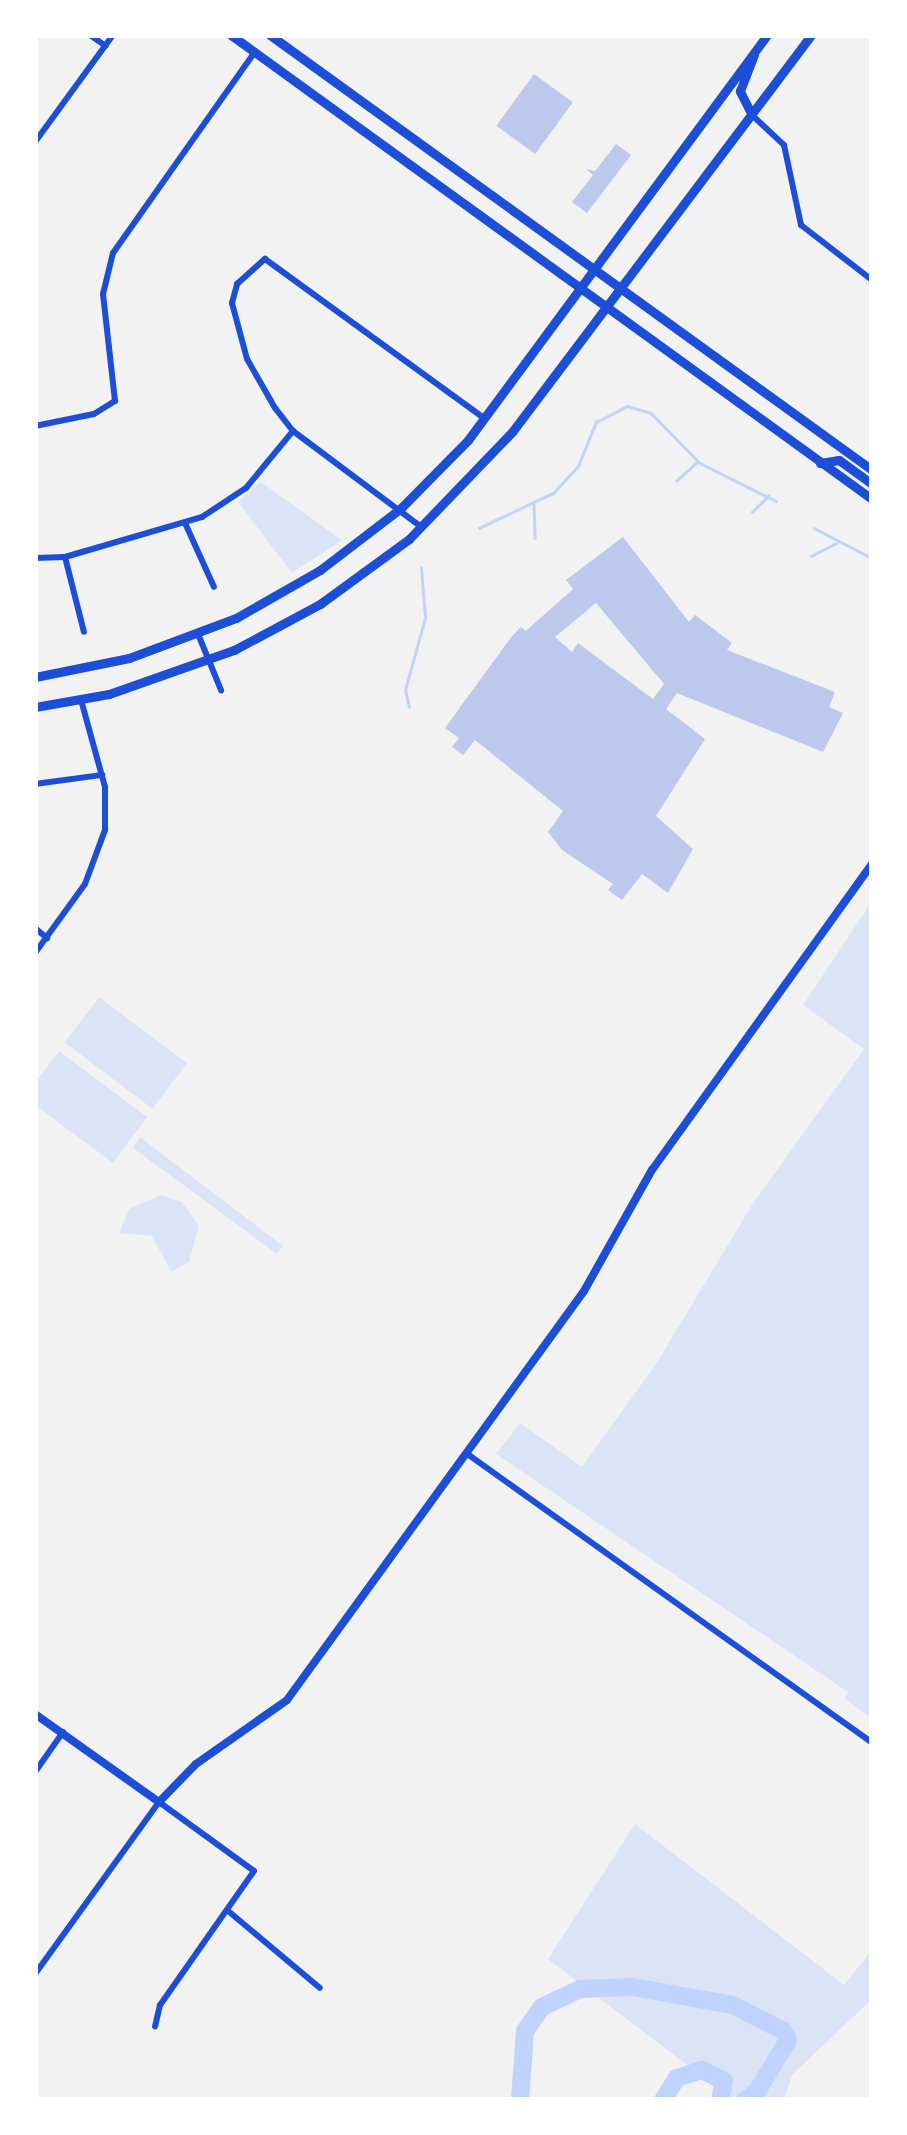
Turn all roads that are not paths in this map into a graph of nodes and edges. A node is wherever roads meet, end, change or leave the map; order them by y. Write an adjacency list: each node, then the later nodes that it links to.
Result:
1 (90, 35): 7 (street)
2 (113, 35): 7 (street)
3 (231, 35): 8 (main road)
4 (270, 35): 12 (main road)
5 (767, 35): 9 (main road)
6 (812, 35): 10 (main road)
7 (106, 46): 11 (street)
8 (255, 52): 14 (main road); 18 (street)
9 (754, 52): 10 (main road); 12 (main road)
10 (752, 115): 13 (street); 15 (main road)
11 (35, 142)
12 (593, 271): 14 (main road); 15 (main road)
13 (872, 280)
14 (581, 287): 16 (main road); 17 (main road)
15 (620, 290): 16 (main road); 21 (main road)
16 (607, 306): 20 (main road); 26 (main road)
17 (485, 418): 19 (street); 24 (main road)
18 (35, 426)
19 (293, 431): 24 (street); 25 (street)
20 (820, 463): 22 (main road); 23 (main road)
21 (872, 470)
22 (872, 484)
23 (872, 500)
24 (401, 508): 26 (street); 31 (main road)
25 (185, 522): 28 (street); 29 (street)
26 (421, 527): 32 (main road)
27 (35, 558): 28 (street)
28 (64, 558): 30 (street)
29 (214, 588)
30 (84, 632)
31 (198, 634): 32 (street); 33 (main road)
32 (209, 661): 34 (street); 35 (main road)
33 (35, 678)
34 (221, 690)
35 (81, 700): 36 (main road); 37 (street)
36 (35, 707)
37 (102, 775): 38 (street); 41 (street)
38 (35, 784)
39 (872, 864): 43 (street)
40 (35, 928): 41 (street)
41 (46, 938): 42 (street)
42 (35, 952)
43 (466, 1453): 46 (street); 48 (street)
44 (35, 1714): 45 (street)
45 (64, 1732): 47 (street); 48 (street)
46 (872, 1743)
47 (35, 1772)
48 (159, 1802): 49 (street); 50 (street)
49 (227, 1910): 51 (street); 52 (street)
50 (35, 1974)
51 (320, 1988)
52 (155, 2026)

